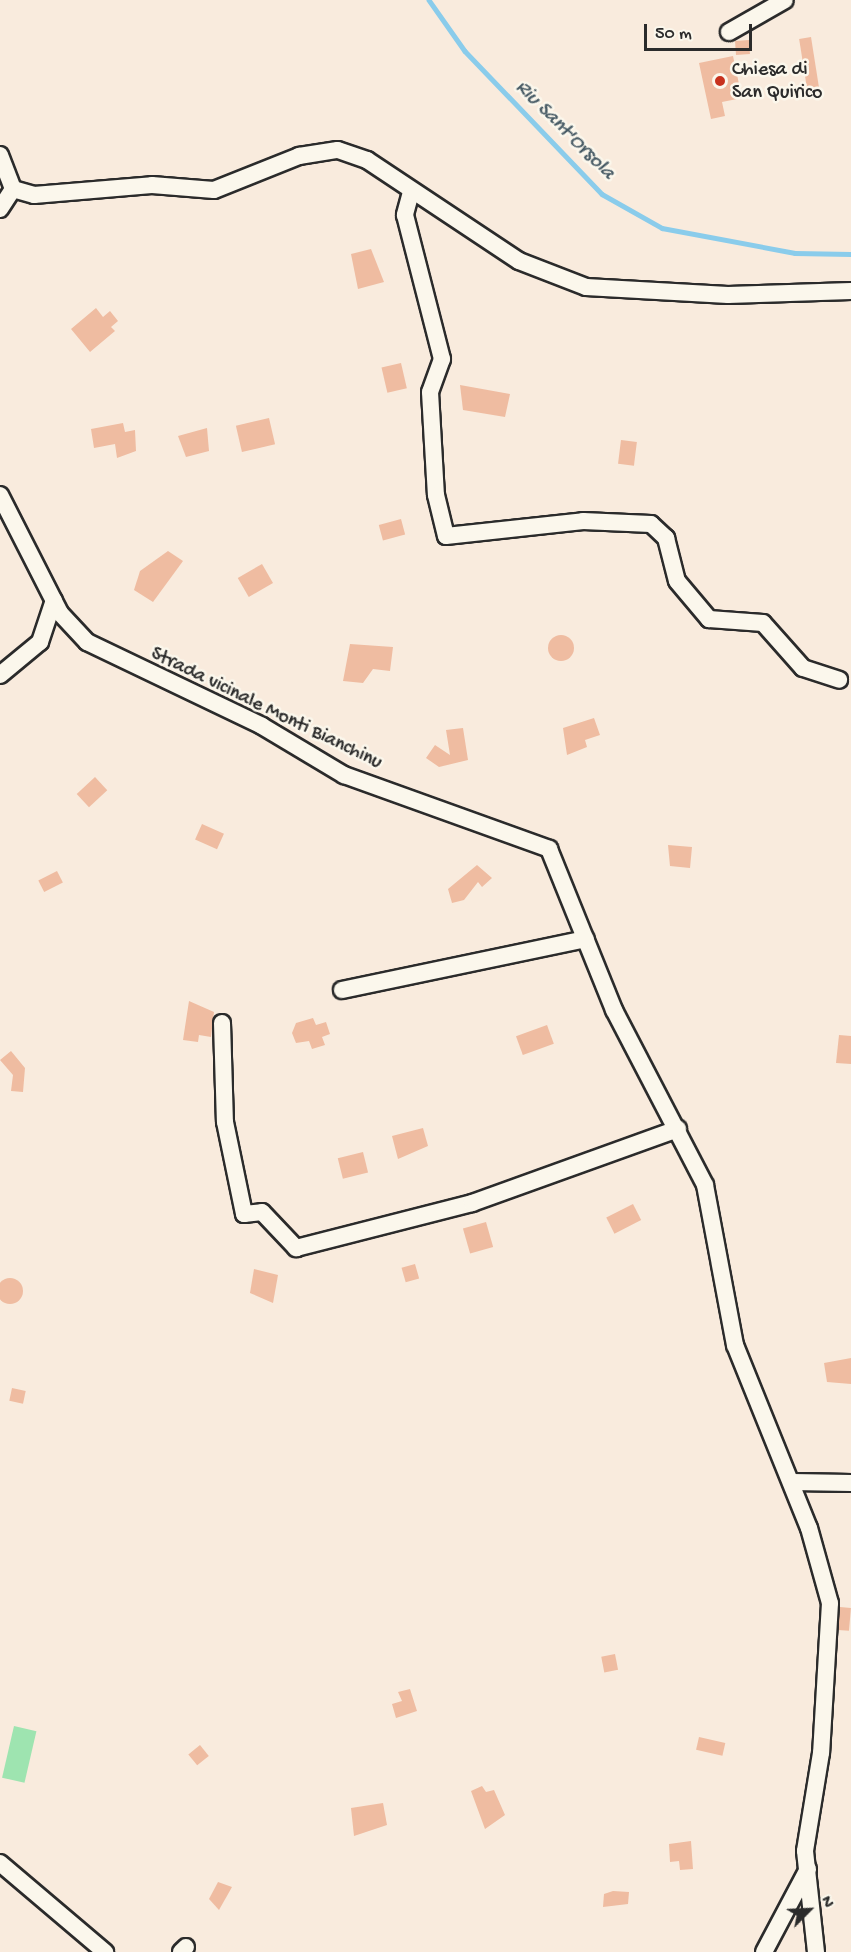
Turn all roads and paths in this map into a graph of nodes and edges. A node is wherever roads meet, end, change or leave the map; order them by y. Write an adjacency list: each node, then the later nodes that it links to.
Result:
1 (786, 0): 2 (street)
2 (729, 32)
3 (0, 155): 4 (street)
4 (13, 189): 5 (street); 6 (street)
5 (411, 192): 7 (street); 11 (street)
6 (0, 209)
7 (851, 291)
8 (0, 495): 9 (street, Strada vicinale Monti Bianchinu)
9 (54, 600): 10 (street); 12 (street, Strada vicinale Monti Bianchinu)
10 (0, 675)
11 (839, 680)
12 (586, 939): 13 (street); 15 (street, Strada vicinale Monti Bianchinu)
13 (342, 990)
14 (222, 1023): 15 (street)
15 (678, 1129): 16 (street, Strada vicinale Monti Bianchinu)
16 (792, 1482): 17 (street); 18 (street, Strada vicinale Monti Bianchinu)
17 (851, 1483)
18 (805, 1851): 20 (street, Strada vicinale Monti Bianchinu); 24 (street)
19 (0, 1863): 21 (street)
20 (808, 1869): 22 (street); 23 (street, Strada vicinale Monti Bianchinu)
21 (105, 1952)
22 (764, 1952)
23 (816, 1952)
24 (827, 1952)

